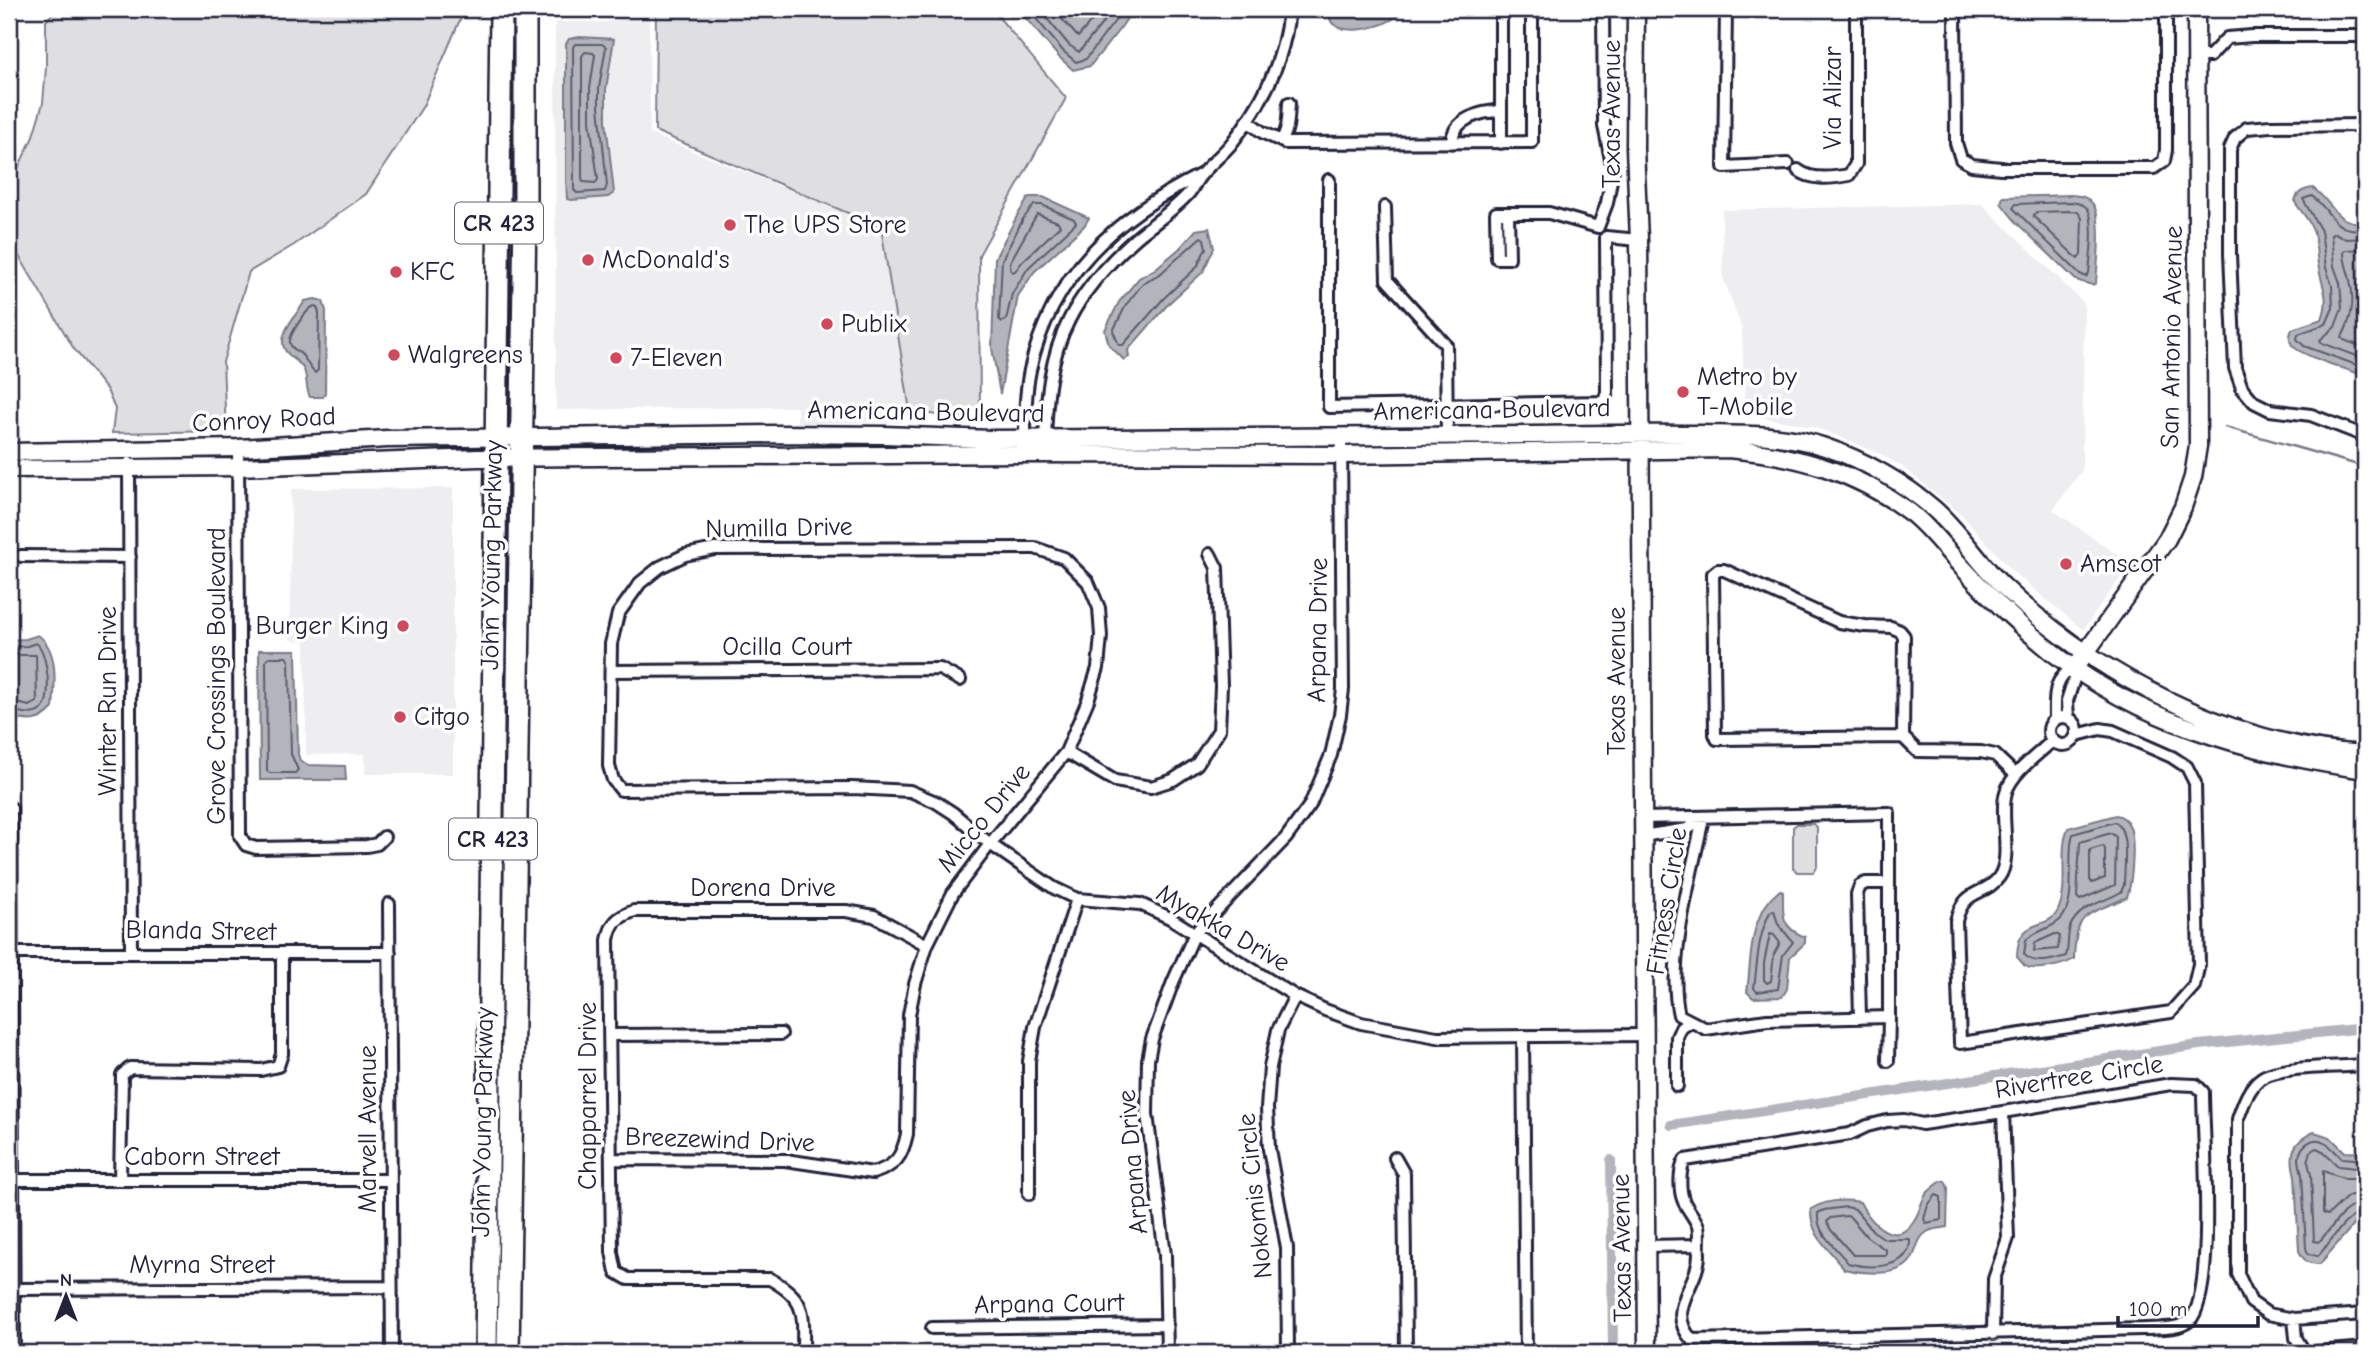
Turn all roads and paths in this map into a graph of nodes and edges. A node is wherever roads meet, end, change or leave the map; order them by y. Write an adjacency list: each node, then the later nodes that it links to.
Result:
1 (501, 9): 42 (highway, John Young Parkway / CR 423)
2 (516, 9): 15 (highway)
3 (525, 9): 15 (highway, John Young Parkway / CR 423)
4 (1289, 9): 19 (street)
5 (1501, 9): 18 (street)
6 (1532, 9): 23 (street)
7 (1603, 9): 29 (street)
8 (1636, 9): 30 (main road, Texas Avenue)
9 (1726, 9): 24 (street)
10 (1856, 9): 25 (street, Via Alizar)
11 (1955, 9): 12 (street)
12 (2166, 9)
13 (2196, 9): 16 (main road, San Antonio Avenue)
14 (2365, 36): 16 (street)
15 (525, 51): 38 (highway, John Young Parkway / CR 423)
16 (2197, 56): 58 (main road, San Antonio Avenue)
17 (1289, 103): 21 (street)
18 (1501, 111): 22 (street); 23 (street)
19 (1248, 121): 21 (street); 26 (street)
20 (2365, 125): 36 (street)
21 (1280, 141): 22 (street)
22 (1452, 143): 23 (street)
23 (1501, 143)
24 (1788, 164)
25 (1798, 170)
26 (1200, 175): 39 (street); 40 (street)
27 (1329, 180): 31 (street)
28 (1385, 207): 31 (street)
29 (1508, 213)
30 (1639, 240): 31 (street); 32 (main road, Texas Avenue)
31 (1447, 404): 35 (street)
32 (1641, 433): 35 (main road, Americana Boulevard); 45 (main road, Texas Avenue); 52 (main road, Americana Boulevard)
33 (776, 434): 34 (main road, Americana Boulevard); 38 (main road, Americana Boulevard); 48 (main road)
34 (884, 435): 39 (main road, Americana Boulevard); 46 (main road)
35 (1447, 436): 37 (main road, Americana Boulevard)
36 (2365, 436)
37 (1341, 437): 40 (main road, Americana Boulevard); 47 (street, Arpana Drive)
38 (522, 447): 42 (main road, Conroy Road); 48 (main road, Americana Boulevard); 117 (highway, John Young Parkway / CR 423)
39 (1025, 447): 40 (main road, Americana Boulevard); 46 (main road, Americana Boulevard)
40 (1045, 447): 47 (main road, Americana Boulevard)
41 (238, 448): 42 (main road, Conroy Road); 43 (main road, Conroy Road); 49 (street, Grove Crossings Boulevard)
42 (496, 448): 49 (main road, Conroy Road); 111 (highway, John Young Parkway / CR 423)
43 (129, 450): 44 (main road, Conroy Road); 50 (street, Winter Run Drive)
44 (9, 452)
45 (1641, 452): 47 (main road, Americana Boulevard); 53 (main road, Americana Boulevard); 73 (main road, Texas Avenue)
46 (884, 455): 48 (main road, Americana Boulevard)
47 (1341, 455): 81 (street, Arpana Drive)
48 (744, 456)
49 (238, 467): 50 (main road, Conroy Road); 76 (street, Grove Crossings Boulevard)
50 (130, 468): 51 (main road, Conroy Road); 57 (street, Winter Run Drive)
51 (9, 469)
52 (1898, 483): 53 (main road); 58 (main road, Americana Boulevard)
53 (1886, 498): 59 (main road, Americana Boulevard)
54 (1035, 548): 60 (street, Numilla Drive); 67 (street, Micco Drive)
55 (1210, 554): 67 (street)
56 (21, 556): 57 (street)
57 (130, 557): 84 (street, Winter Run Drive)
58 (2086, 653): 59 (main road, San Antonio Avenue); 68 (main road, Americana Boulevard)
59 (2074, 668): 62 (street); 63 (street); 70 (main road, Americana Boulevard)
60 (611, 671): 61 (street, Ocilla Court); 69 (street, Numilla Drive)
61 (960, 680)
62 (2068, 718): 63 (street); 64 (street)
63 (2055, 720): 66 (street)
64 (2077, 735): 66 (street); 71 (street)
65 (1903, 737): 65 (street); 71 (street)
66 (2053, 740): 71 (street)
67 (1066, 752): 77 (street, Micco Drive)
68 (2365, 754)
69 (609, 766): 77 (street, Myakka Drive)
70 (2365, 770)
71 (2016, 775)
72 (11, 808): 85 (street)
73 (1642, 818): 74 (street); 75 (main road, Texas Avenue)
74 (1703, 818): 75 (street); 78 (street); 91 (street, Fitness Circle)
75 (1642, 836): 94 (main road, Texas Avenue)
76 (384, 837)
77 (990, 844): 79 (street, Myakka Drive); 83 (street, Micco Drive)
78 (1888, 883): 89 (street); 90 (street)
79 (1077, 899): 81 (street, Myakka Drive); 106 (street)
80 (389, 904): 86 (street, Marvell Avenue)
81 (1195, 933): 88 (street, Myakka Drive); 114 (street, Arpana Drive)
82 (608, 940): 83 (street, Dorena Drive); 93 (street, Chapparrel Drive)
83 (927, 945): 100 (street, Micco Drive)
84 (131, 952): 85 (street, Blanda Street); 87 (street, Blanda Street)
85 (11, 953): 103 (street)
86 (390, 953): 87 (street, Blanda Street); 105 (street, Marvell Avenue)
87 (282, 954): 104 (street)
88 (1294, 996): 95 (street, Myakka Drive); 124 (street, Nokomis Circle)
89 (1889, 1017): 90 (street); 96 (street)
90 (1860, 1018): 91 (street)
91 (1690, 1022): 98 (street)
92 (780, 1034): 93 (street)
93 (610, 1035): 102 (street, Chapparrel Drive)
94 (1644, 1035): 95 (street, Myakka Drive); 108 (main road, Texas Avenue)
95 (1524, 1036): 126 (street)
96 (1888, 1061)
97 (2365, 1065): 113 (street)
98 (1677, 1086)
99 (2003, 1112): 107 (street, Rivertree Circle); 116 (street); 116 (street, Rivertree Circle)
100 (904, 1152): 102 (street, Breezewind Drive)
101 (1395, 1158): 125 (street)
102 (611, 1159): 122 (street, Chapparrel Drive)
103 (13, 1180): 104 (street, Caborn Street); 110 (street)
104 (120, 1180): 105 (street, Caborn Street)
105 (391, 1180): 109 (street, Marvell Avenue)
106 (1029, 1194)
107 (1698, 1245): 108 (street); 116 (street, Rivertree Circle)
108 (1647, 1246): 127 (main road, Texas Avenue)
109 (391, 1287): 110 (street, Myrna Street); 120 (street, Marvell Avenue)
110 (13, 1289): 119 (street)
111 (486, 1297): 117 (highway); 121 (highway, John Young Parkway / CR 423)
112 (2365, 1314): 113 (street)
113 (2294, 1318): 128 (street)
114 (1167, 1325): 115 (street, Arpana Court); 123 (street, Arpana Drive)
115 (932, 1328)
116 (1993, 1334)
117 (508, 1344)
118 (2365, 1349): 128 (street)
119 (14, 1353)
120 (392, 1353)
121 (486, 1353)
122 (803, 1353)
123 (1167, 1353)
124 (1288, 1353)
125 (1406, 1353)
126 (1526, 1353)
127 (1647, 1353)
128 (2305, 1353)

